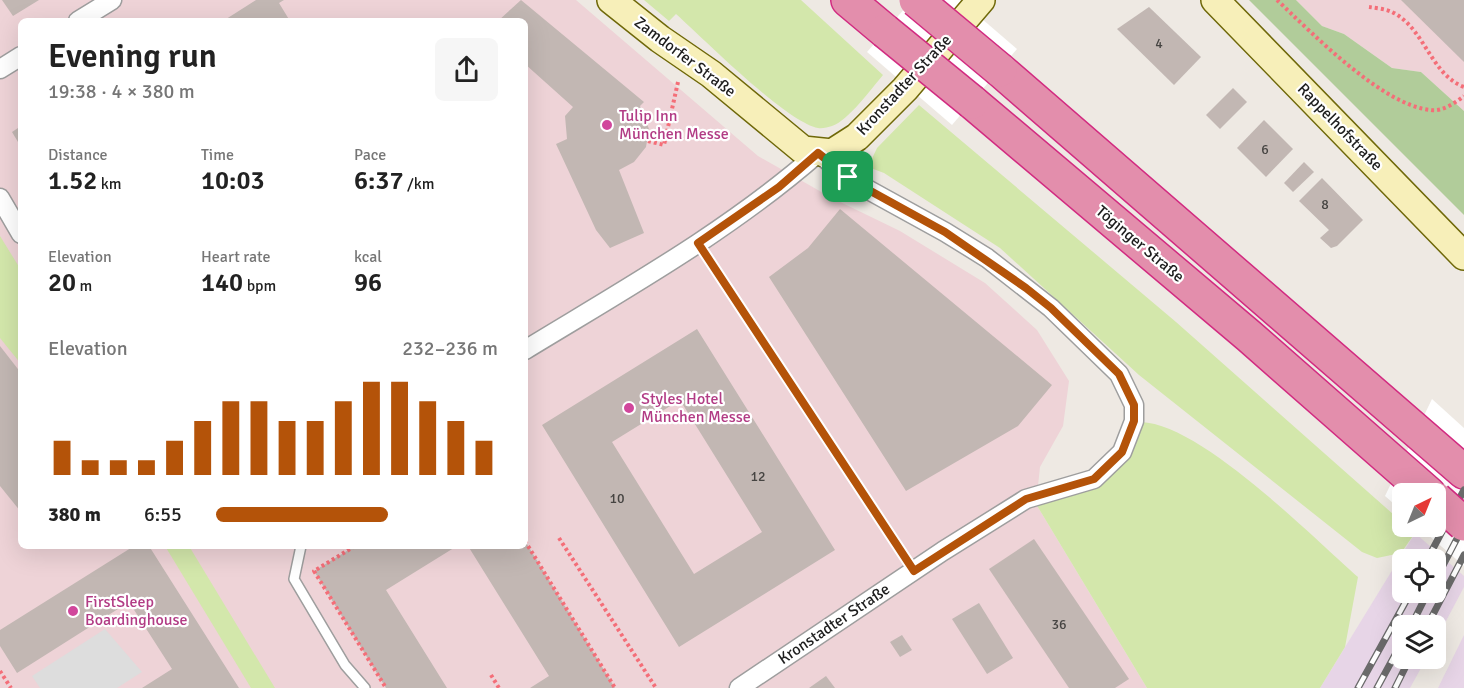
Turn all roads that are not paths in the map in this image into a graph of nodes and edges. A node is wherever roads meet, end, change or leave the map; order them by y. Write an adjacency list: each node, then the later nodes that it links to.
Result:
1 (112, 0): 7 (street)
2 (612, 0): 10 (street, Zamdorfer Straße)
3 (848, 0): 16 (highway, Töginger Straße, bridge)
4 (916, 0): 15 (highway, bridge)
5 (981, 0): 10 (street, Kronstadter Straße)
6 (1215, 0): 13 (street, Rappelhofstraße)
7 (83, 18)
8 (18, 58): 9 (street)
9 (0, 69)
10 (818, 153): 14 (street, Kronstadter Straße); 21 (street, Kronstadter Straße)
11 (0, 198): 12 (street)
12 (18, 229)
13 (1464, 256)
14 (528, 348)
15 (1464, 472)
16 (1416, 483)
17 (1446, 508): 18 (highway, bridge)
18 (1464, 524)
19 (300, 549): 20 (lane)
20 (365, 688)
21 (739, 688)

